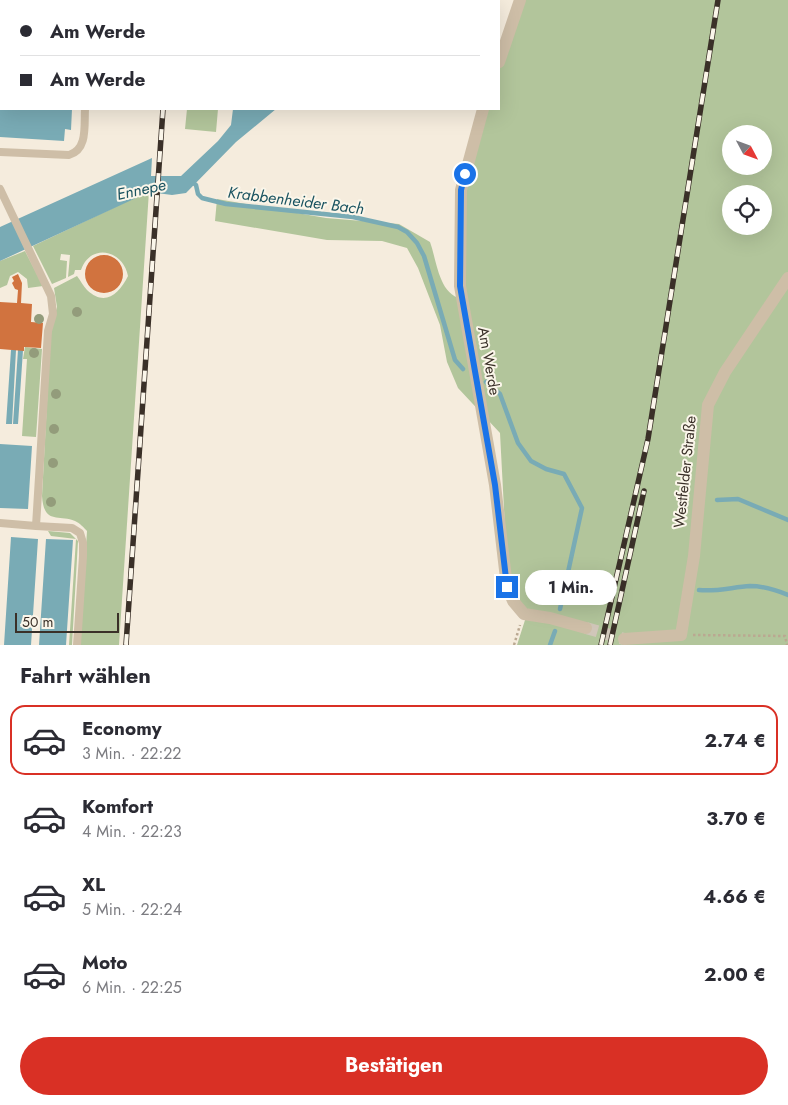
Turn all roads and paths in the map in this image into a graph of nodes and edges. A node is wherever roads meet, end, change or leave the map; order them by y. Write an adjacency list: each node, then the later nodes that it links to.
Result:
1 (520, 0): 2 (street)
2 (500, 59)
3 (85, 110): 5 (lane)
4 (483, 110): 10 (street, Am Werde)
5 (0, 152)
6 (0, 189): 9 (lane)
7 (788, 278): 12 (street, Westfelder Straße)
8 (0, 523): 9 (lane)
9 (36, 526): 14 (lane)
10 (524, 614): 11 (street); 15 (path)
11 (586, 628)
12 (681, 635): 13 (street); 16 (path)
13 (624, 640)
14 (77, 645)
15 (514, 645)
16 (787, 645)

